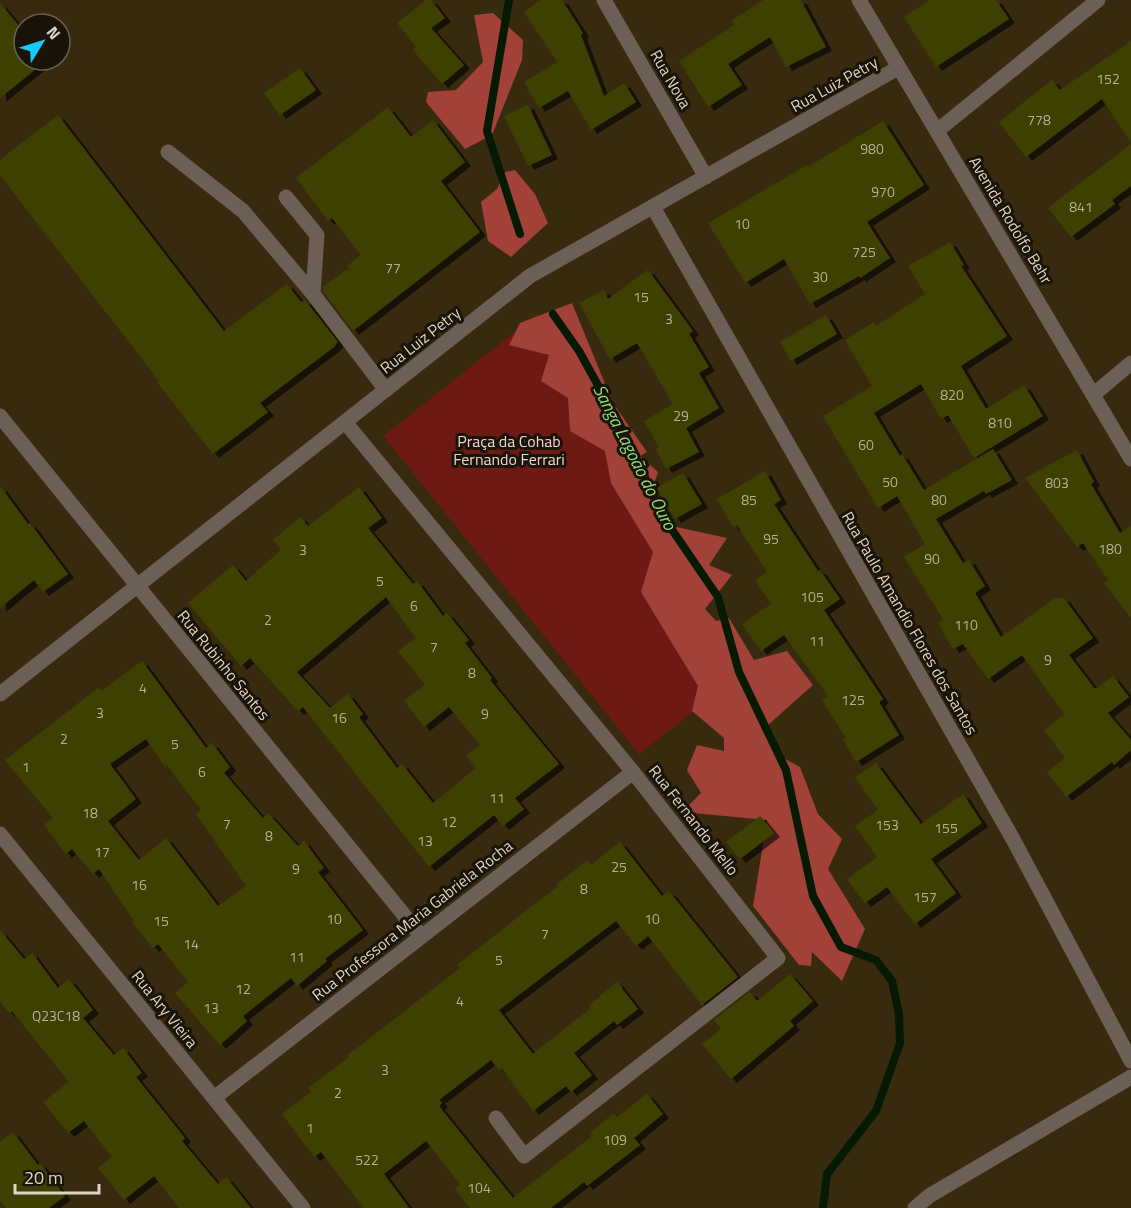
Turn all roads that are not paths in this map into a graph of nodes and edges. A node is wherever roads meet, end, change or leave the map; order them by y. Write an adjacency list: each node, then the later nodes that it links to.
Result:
1 (604, 0): 7 (street, Rua Nova)
2 (859, 0): 4 (street, Avenida Rodolfo Behr)
3 (1098, 0): 5 (street)
4 (898, 68): 5 (street, Avenida Rodolfo Behr); 7 (street, Rua Luiz Petry)
5 (937, 131): 13 (street, Avenida Rodolfo Behr)
6 (168, 152): 10 (street)
7 (706, 177): 9 (street, Rua Luiz Petry)
8 (286, 197): 10 (street)
9 (653, 207): 12 (street, Rua Luiz Petry); 22 (street, Rua Paulo Amandio Flores dos Santos)
10 (313, 294): 12 (street)
11 (1131, 363): 13 (street)
12 (386, 390): 15 (street, Rua Luiz Petry)
13 (1093, 395): 16 (street, Avenida Rodolfo Behr)
14 (0, 416): 17 (street, Rua Rubinho Santos)
15 (345, 422): 17 (street, Rua Luiz Petry); 19 (street, Rua Fernando Mello)
16 (1131, 459)
17 (137, 586): 18 (street, Rua Luiz Petry); 21 (street, Rua Rubinho Santos)
18 (0, 694)
19 (633, 772): 21 (street, Rua Professora Maria Gabriela Rocha); 25 (street, Rua Fernando Mello)
20 (0, 834): 24 (street, Rua Ary Vieira)
21 (421, 936): 24 (street, Rua Professora Maria Gabriela Rocha)
22 (1131, 1061)
23 (1131, 1077): 27 (street)
24 (214, 1098): 26 (street, Rua Ary Vieira)
25 (496, 1119)
26 (303, 1208)
27 (915, 1208)

